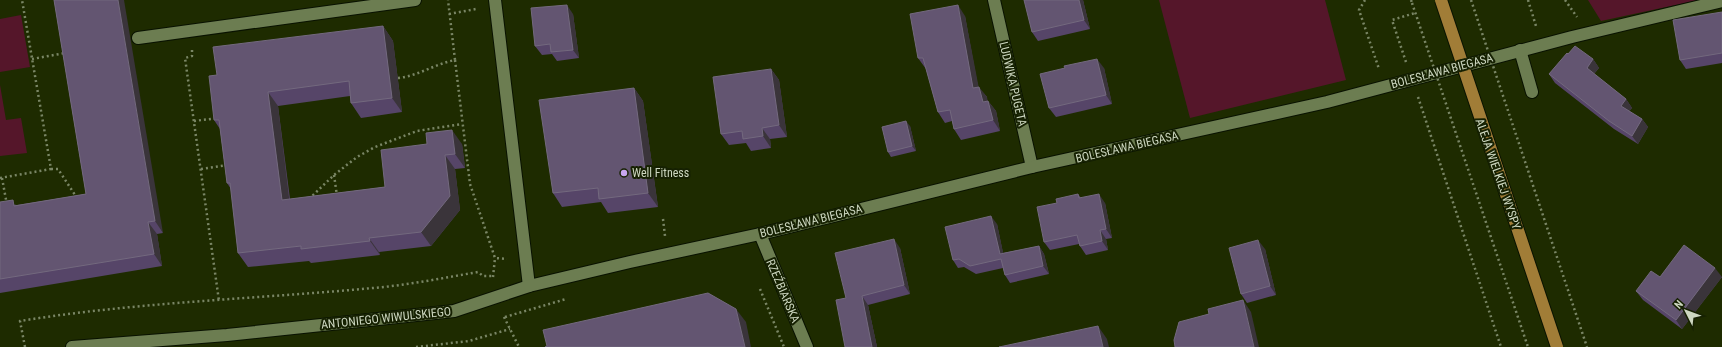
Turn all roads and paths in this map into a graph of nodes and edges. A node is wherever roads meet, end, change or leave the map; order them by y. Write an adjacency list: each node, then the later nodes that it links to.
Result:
1 (22, 0): 20 (path)
2 (415, 0): 15 (street)
3 (448, 0): 14 (path)
4 (495, 0): 42 (street)
5 (994, 0): 31 (street, LUDWIKA PUGETA)
6 (1365, 0): 24 (path)
7 (1441, 0): 60 (main road, ALEJA WIELKIEJ WYSPY, bridge)
8 (1471, 0): 61 (path, bridge)
9 (1528, 0): 17 (path)
10 (1722, 1): 17 (street, BOLESŁAWA BIEGASA)
11 (1411, 2): 13 (path, bridge)
12 (476, 9): 14 (path)
13 (1415, 13): 22 (path); 59 (path, bridge)
14 (449, 14): 21 (path)
15 (189, 31): 16 (street); 28 (path)
16 (138, 38)
17 (1543, 44): 18 (street, BOLESŁAWA BIEGASA)
18 (1520, 50): 24 (street, BOLESŁAWA BIEGASA); 25 (street)
19 (70, 53): 20 (path)
20 (32, 59): 32 (path)
21 (455, 60): 23 (path); 29 (path)
22 (1407, 65)
23 (398, 78)
24 (1385, 87): 31 (street, BOLESŁAWA BIEGASA)
25 (1532, 92)
26 (1417, 95): 58 (path)
27 (223, 118): 28 (path)
28 (194, 121): 33 (path)
29 (462, 124): 34 (path); 41 (path)
30 (233, 164): 33 (path)
31 (1032, 167): 40 (street, BOLESŁAWA BIEGASA)
32 (51, 169): 35 (path); 37 (path)
33 (201, 169): 48 (path)
34 (334, 175): 36 (path); 38 (path)
35 (1, 178): 39 (path)
36 (307, 202)
37 (82, 203)
38 (337, 203)
39 (7, 207)
40 (760, 234): 45 (street, BOLESŁAWA BIEGASA); 57 (street, RZEŹBIARSKA)
41 (495, 258): 42 (path); 43 (path)
42 (525, 258): 45 (street)
43 (493, 276): 44 (path); 48 (path)
44 (494, 282)
45 (530, 286): 53 (street, ANTONIEGO WIWULSKIEGO)
46 (759, 286): 56 (path)
47 (571, 297): 50 (path)
48 (219, 300): 52 (path)
49 (502, 310): 50 (path)
50 (505, 318): 51 (path)
51 (510, 329): 54 (path); 55 (path)
52 (24, 347)
53 (72, 347)
54 (416, 347)
55 (519, 347)
56 (784, 347)
57 (807, 347)
58 (1501, 347)
59 (1528, 347)
60 (1557, 347)
61 (1587, 347)

